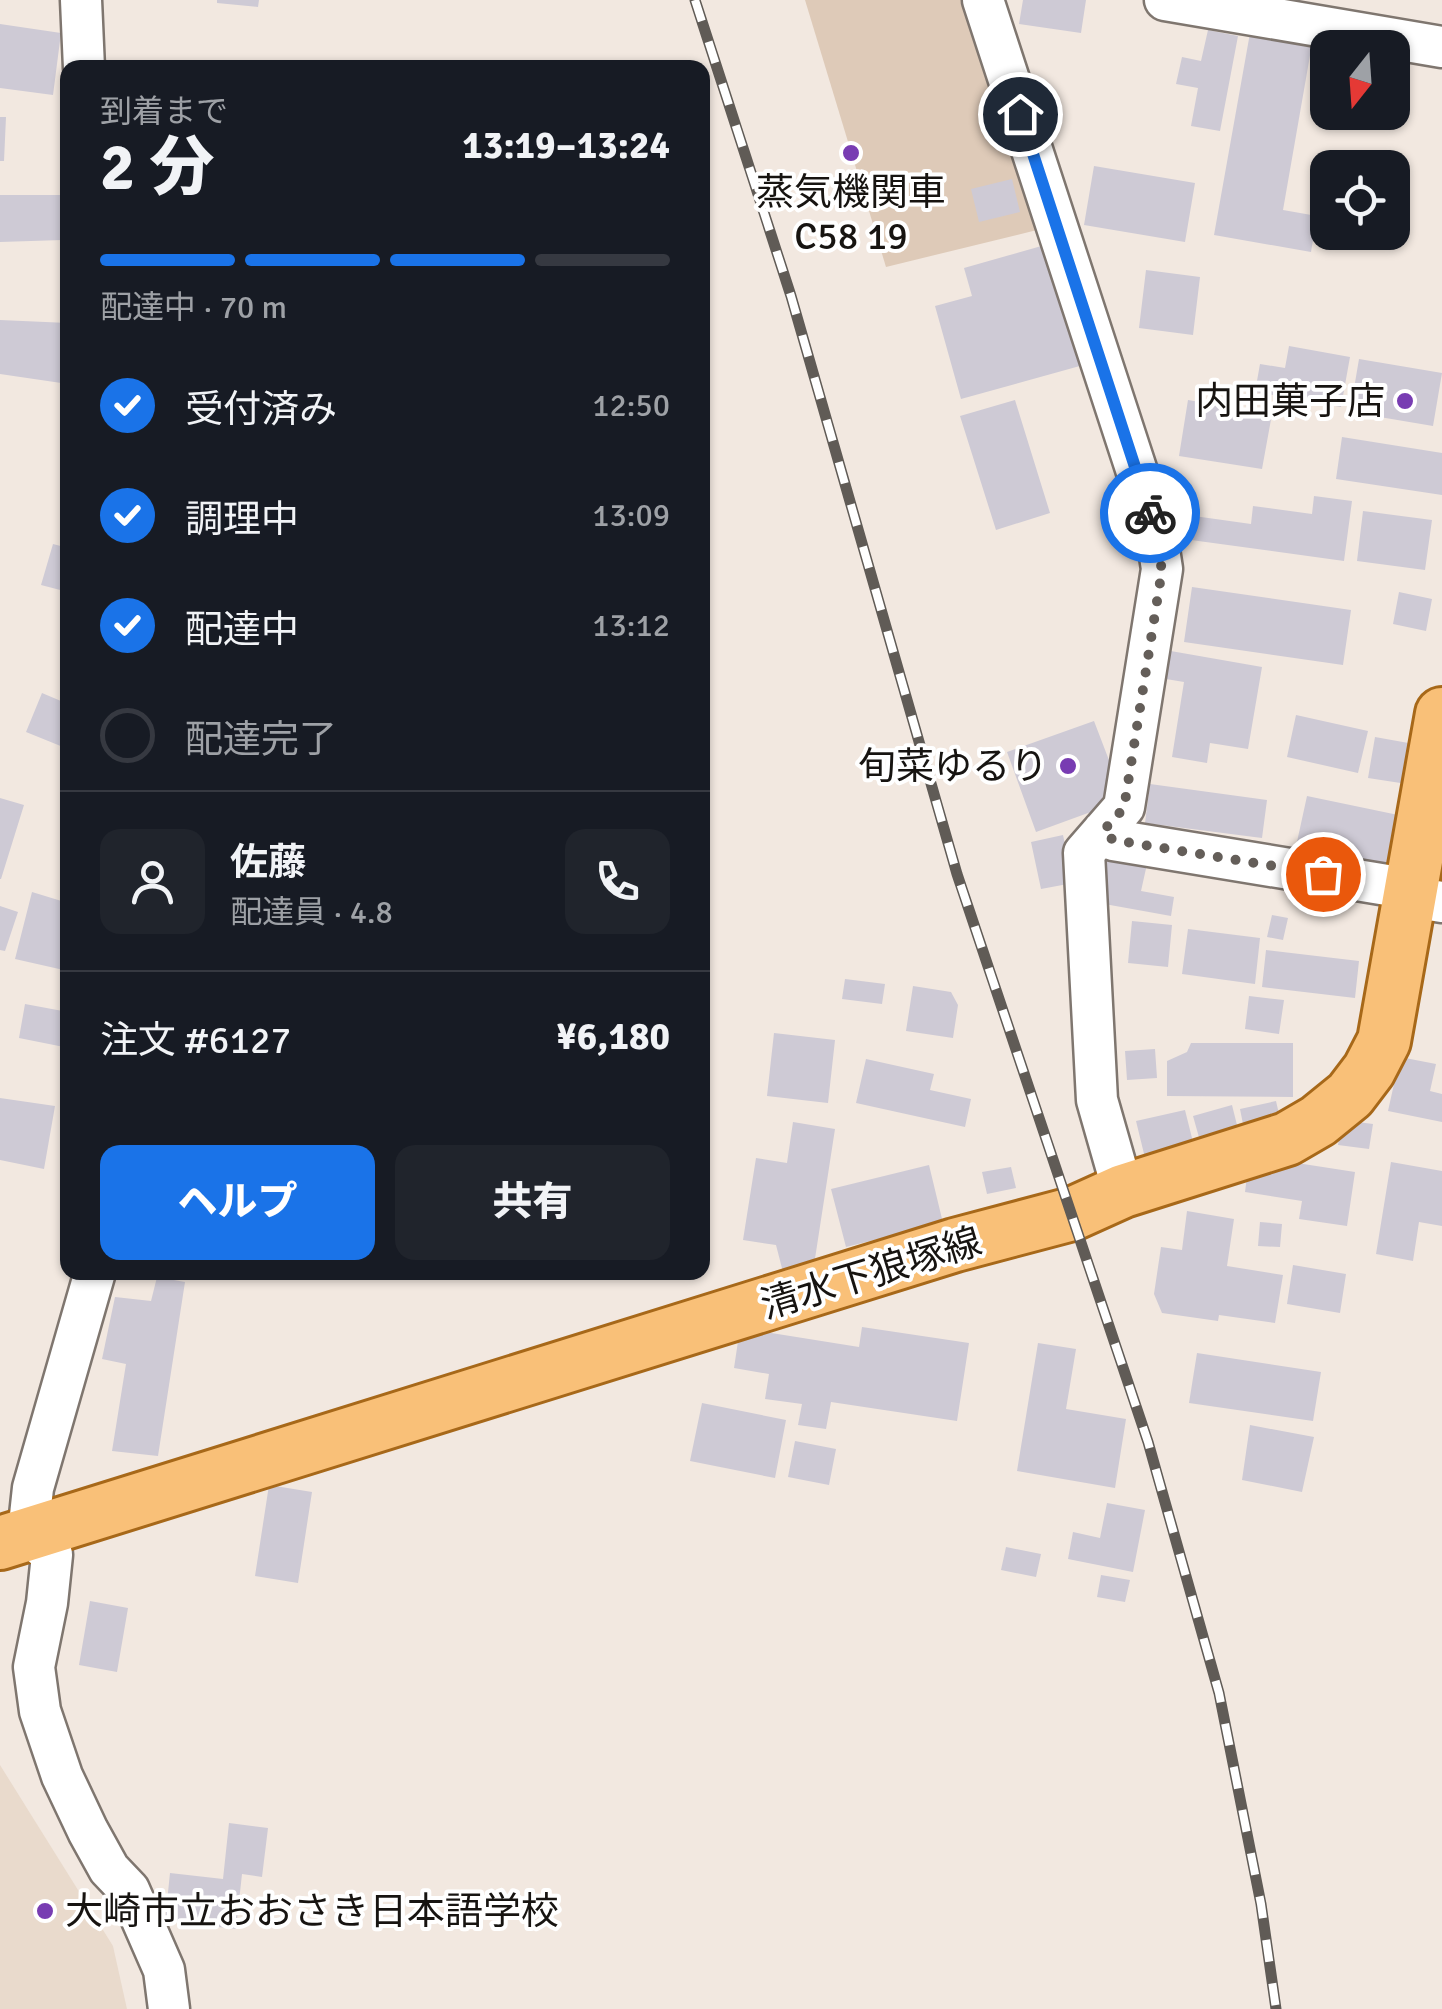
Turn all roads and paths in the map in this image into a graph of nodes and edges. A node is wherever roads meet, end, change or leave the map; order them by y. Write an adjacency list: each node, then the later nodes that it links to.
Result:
1 (81, 0): 5 (street)
2 (984, 0): 7 (street)
3 (1165, 0): 4 (street)
4 (1442, 47)
5 (84, 60)
6 (1442, 714): 8 (main road, 清水下狼塚線)
7 (1103, 831): 8 (street); 9 (street)
8 (1427, 900): 9 (main road, 清水下狼塚線)
9 (1123, 1191): 11 (main road, 清水下狼塚線)
10 (93, 1280): 11 (street)
11 (14, 1539): 12 (street)
12 (169, 2009)

